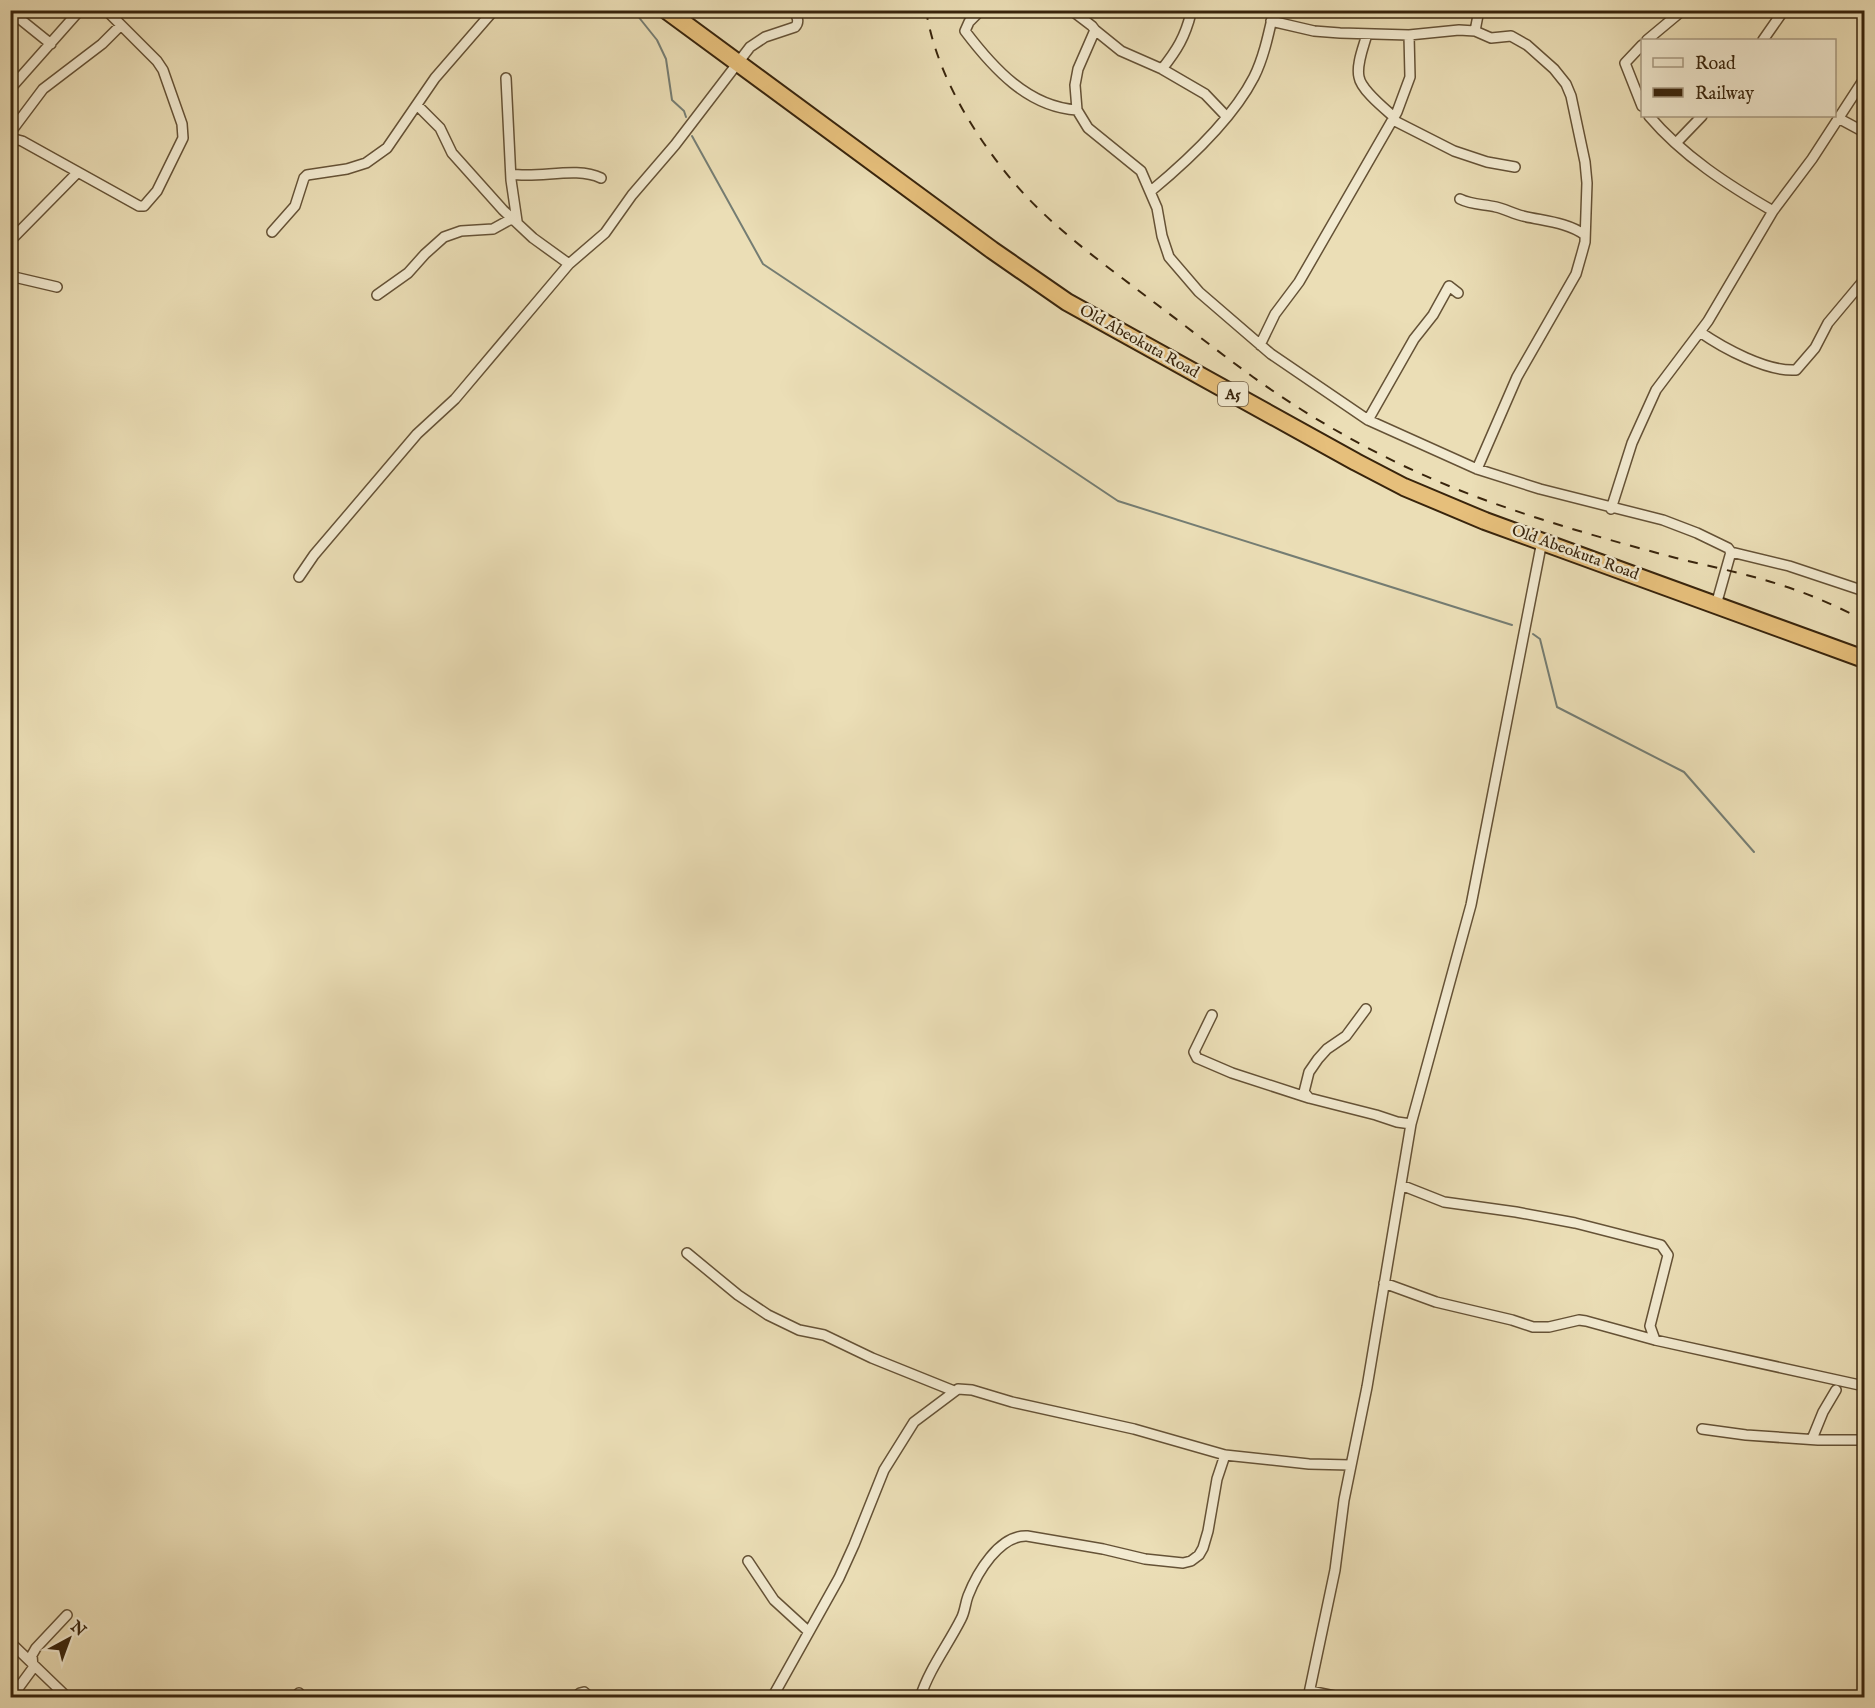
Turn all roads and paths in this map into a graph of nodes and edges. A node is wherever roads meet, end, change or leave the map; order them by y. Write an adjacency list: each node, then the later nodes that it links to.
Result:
1 (80, 10): 22 (street)
2 (106, 10): 15 (street)
3 (494, 10): 30 (street)
4 (666, 10): 24 (highway, Old Abeokuta Road / A5)
5 (794, 10): 24 (street)
6 (981, 10): 31 (street)
7 (1071, 10): 16 (street)
8 (1274, 10): 14 (street)
9 (1479, 10): 17 (street)
10 (1683, 10): 20 (street)
11 (1784, 10): 21 (street)
12 (10, 11): 22 (street)
13 (1191, 13): 25 (street)
14 (1271, 21): 18 (street); 32 (street)
15 (121, 25): 38 (street); 42 (street)
16 (1095, 30): 25 (street); 31 (street)
17 (1475, 31): 19 (street); 50 (street)
18 (1367, 34): 19 (street); 36 (street)
19 (1408, 34): 36 (street)
20 (1648, 39)
21 (1764, 39)
22 (51, 44): 28 (street)
23 (1641, 46): 29 (street)
24 (736, 63): 52 (street); 63 (highway, Old Abeokuta Road / A5)
25 (1162, 69): 32 (street)
26 (506, 78): 43 (street)
27 (1864, 79): 35 (street)
28 (10, 89)
29 (1641, 103)
30 (417, 105): 48 (street); 49 (street)
31 (1077, 110): 45 (street)
32 (1226, 116): 45 (street)
33 (1650, 117): 40 (street)
34 (1701, 117): 40 (street)
35 (1838, 118): 37 (street); 47 (street)
36 (1394, 119): 41 (street); 59 (street)
37 (1864, 132)
38 (10, 133)
39 (10, 138): 42 (street)
40 (1676, 142): 47 (street)
41 (1515, 167)
42 (78, 172): 51 (street)
43 (511, 174): 44 (street); 48 (street)
44 (601, 178)
45 (1151, 191): 59 (street)
46 (1460, 199): 50 (street)
47 (1773, 211): 58 (street)
48 (515, 220): 52 (street); 57 (street)
49 (272, 232)
50 (1585, 235): 61 (street)
51 (10, 241)
52 (569, 264): 65 (street)
53 (10, 276): 55 (street)
54 (1864, 280): 58 (street)
55 (57, 286)
56 (1458, 293): 60 (street)
57 (376, 294)
58 (1700, 332): 62 (street)
59 (1260, 345): 60 (street)
60 (1368, 420): 61 (street)
61 (1478, 469): 62 (street)
62 (1611, 509): 64 (street)
63 (1542, 541): 67 (highway, Old Abeokuta Road / A5); 72 (street)
64 (1731, 552): 66 (street); 67 (street)
65 (299, 577)
66 (1864, 591)
67 (1716, 605): 68 (highway, Old Abeokuta Road / A5)
68 (1864, 659)
69 (1366, 1009): 71 (street)
70 (1212, 1015): 71 (street)
71 (1309, 1098): 72 (street)
72 (1412, 1124): 73 (street)
73 (1401, 1185): 75 (street); 76 (street)
74 (687, 1253): 79 (street)
75 (1384, 1283): 76 (street); 84 (street)
76 (1655, 1340): 77 (street)
77 (1864, 1386)
78 (1836, 1390): 81 (street)
79 (954, 1391): 83 (street); 87 (street)
80 (1702, 1429): 81 (street)
81 (1812, 1439): 82 (street)
82 (1864, 1440)
83 (1225, 1455): 84 (street); 96 (street)
84 (1350, 1465): 90 (street)
85 (748, 1561): 87 (street)
86 (67, 1615): 89 (street)
87 (809, 1632): 95 (street)
88 (10, 1642): 89 (street)
89 (31, 1662): 91 (street); 92 (street)
90 (1309, 1694): 97 (street)
91 (11, 1698)
92 (68, 1698)
93 (574, 1698): 94 (street)
94 (591, 1698)
95 (772, 1698)
96 (920, 1698)
97 (1344, 1698)

